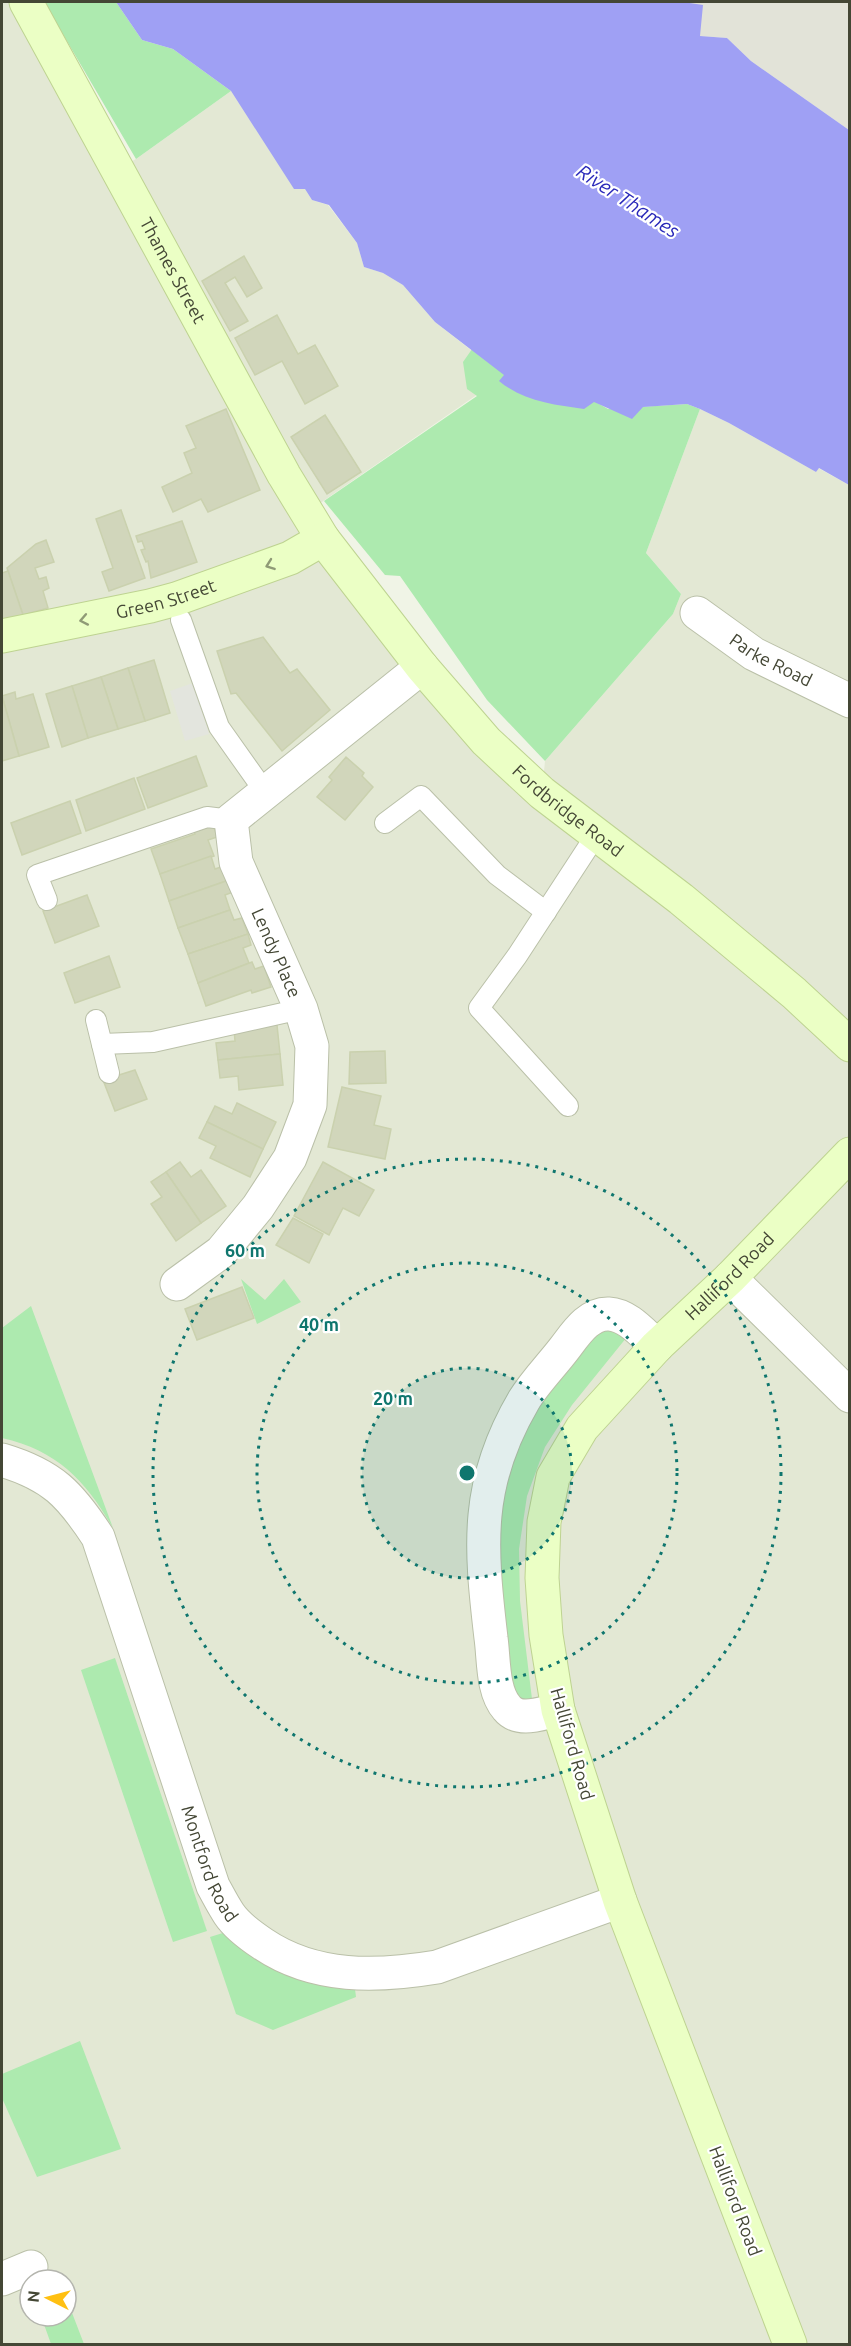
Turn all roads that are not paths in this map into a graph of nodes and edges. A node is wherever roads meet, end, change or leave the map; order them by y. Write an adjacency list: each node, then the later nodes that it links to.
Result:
1 (26, 2): 2 (street, Thames Street)
2 (323, 539): 5 (street, Green Street, one-way to 5); 6 (street, Fordbridge Road)
3 (697, 613): 7 (street, Parke Road)
4 (181, 620): 8 (lane)
5 (2, 636)
6 (422, 667): 8 (street); 11 (street, Fordbridge Road)
7 (849, 701)
8 (265, 792): 9 (street)
9 (231, 820): 12 (lane); 14 (street, Lendy Place)
10 (385, 823): 13 (lane)
11 (596, 835): 13 (lane); 17 (street, Fordbridge Road)
12 (47, 900)
13 (546, 912): 19 (lane)
14 (301, 1009): 16 (lane); 22 (street, Lendy Place)
15 (96, 1020): 16 (lane)
16 (102, 1044): 18 (lane)
17 (849, 1045)
18 (110, 1073)
19 (568, 1106)
20 (849, 1154): 21 (street, Halliford Road)
21 (730, 1278): 23 (street, Halliford Road); 24 (street)
22 (177, 1284)
23 (657, 1346): 26 (street, Halliford Road); 26 (street)
24 (849, 1396)
25 (2, 1460): 27 (street, Montford Road)
26 (558, 1710): 27 (street, Halliford Road)
27 (620, 1901): 30 (street, Halliford Road)
28 (32, 2267): 29 (street)
29 (2, 2279)
30 (790, 2344)

